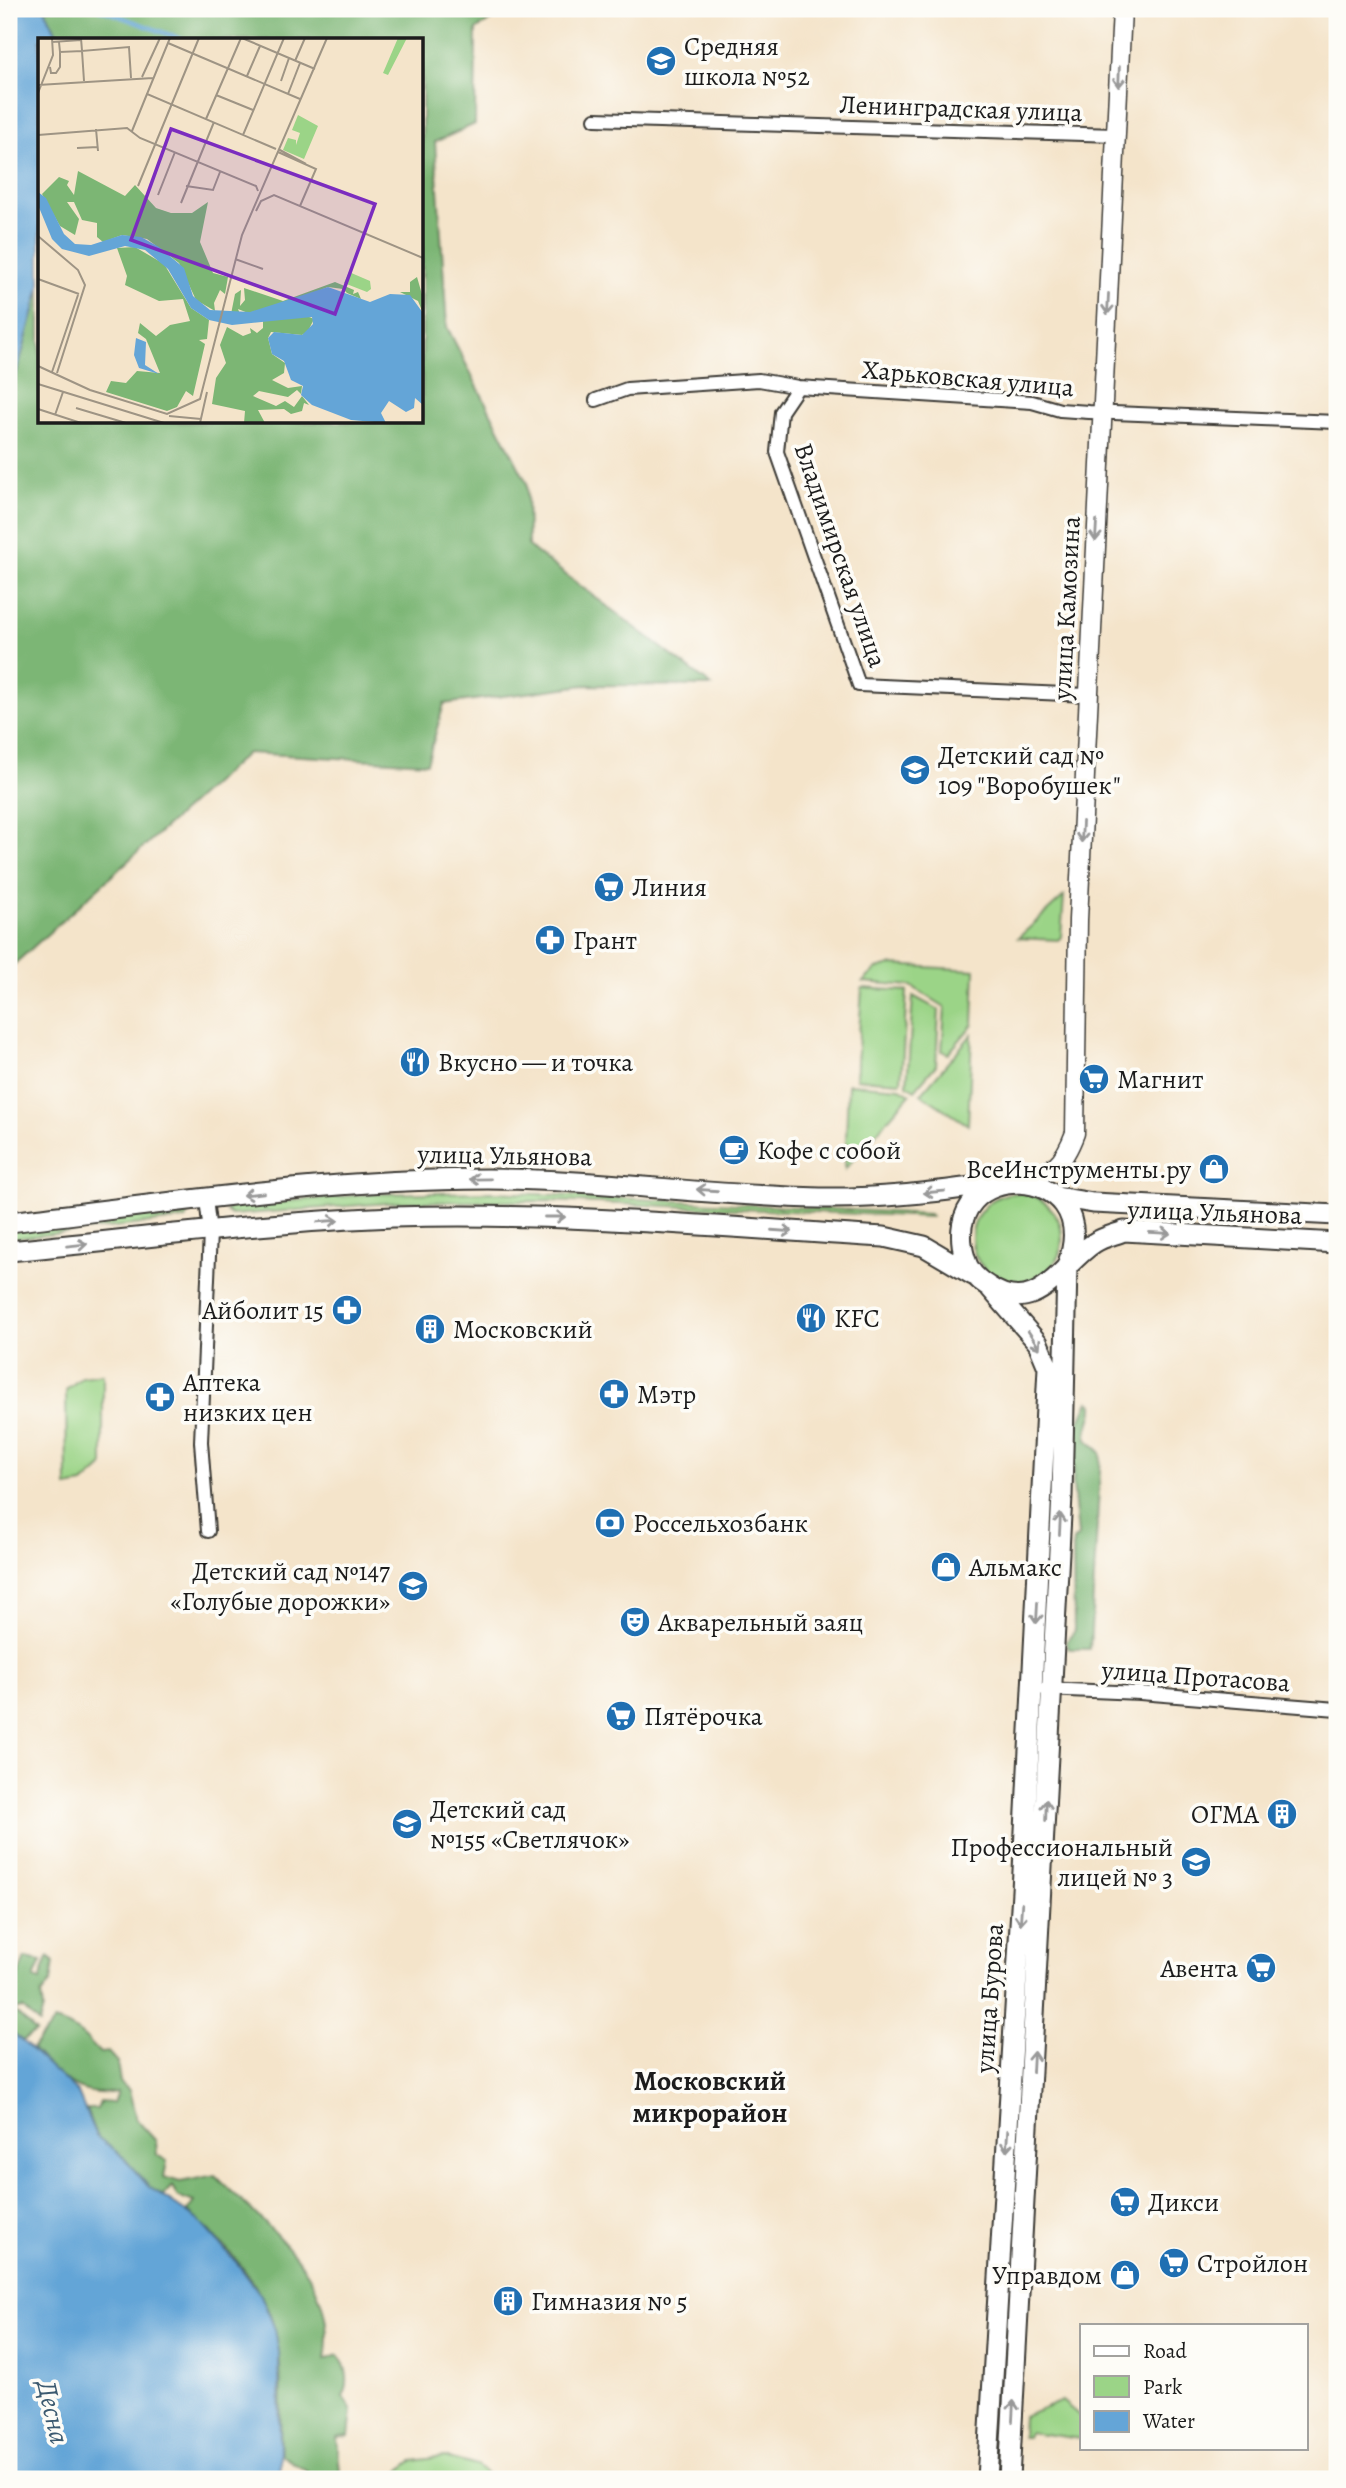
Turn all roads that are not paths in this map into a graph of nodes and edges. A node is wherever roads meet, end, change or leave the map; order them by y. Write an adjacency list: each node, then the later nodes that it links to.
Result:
1 (1122, 9): 3 (street, улица Камозина, one-way to 3)
2 (595, 119): 3 (street, Ленинградская улица)
3 (1116, 135): 6 (street, улица Камозина, one-way to 6)
4 (798, 387): 5 (street, Харьковская улица); 6 (street, Харьковская улица); 8 (street, Владимирская улица)
5 (596, 400)
6 (1103, 413): 7 (street, Харьковская улица); 8 (street, улица Камозина, one-way to 8)
7 (1337, 422)
8 (1087, 695): 9 (street, улица Камозина, one-way to 9)
9 (1012, 1182): 10 (main road); 11 (main road, улица Ульянова, one-way to 11); 18 (main road)
10 (1057, 1197): 12 (main road, улица Ульянова); 17 (main road)
11 (206, 1199): 13 (main road, улица Ульянова); 14 (street)
12 (1337, 1215)
13 (9, 1222)
14 (210, 1231): 16 (main road, one-way to 14); 18 (main road, one-way to 18); 19 (street)
15 (1337, 1243): 17 (main road, улица Ульянова, one-way to 15)
16 (9, 1251)
17 (1067, 1266): 18 (main road); 20 (main road, улица Бурова, one-way to 17)
18 (983, 1283): 20 (main road, улица Бурова, one-way to 20)
19 (208, 1531)
20 (1042, 1689): 21 (street, улица Протасова); 22 (main road, улица Бурова, one-way to 22); 23 (main road, улица Бурова, one-way to 20)
21 (1337, 1709)
22 (987, 2479)
23 (1009, 2479)

